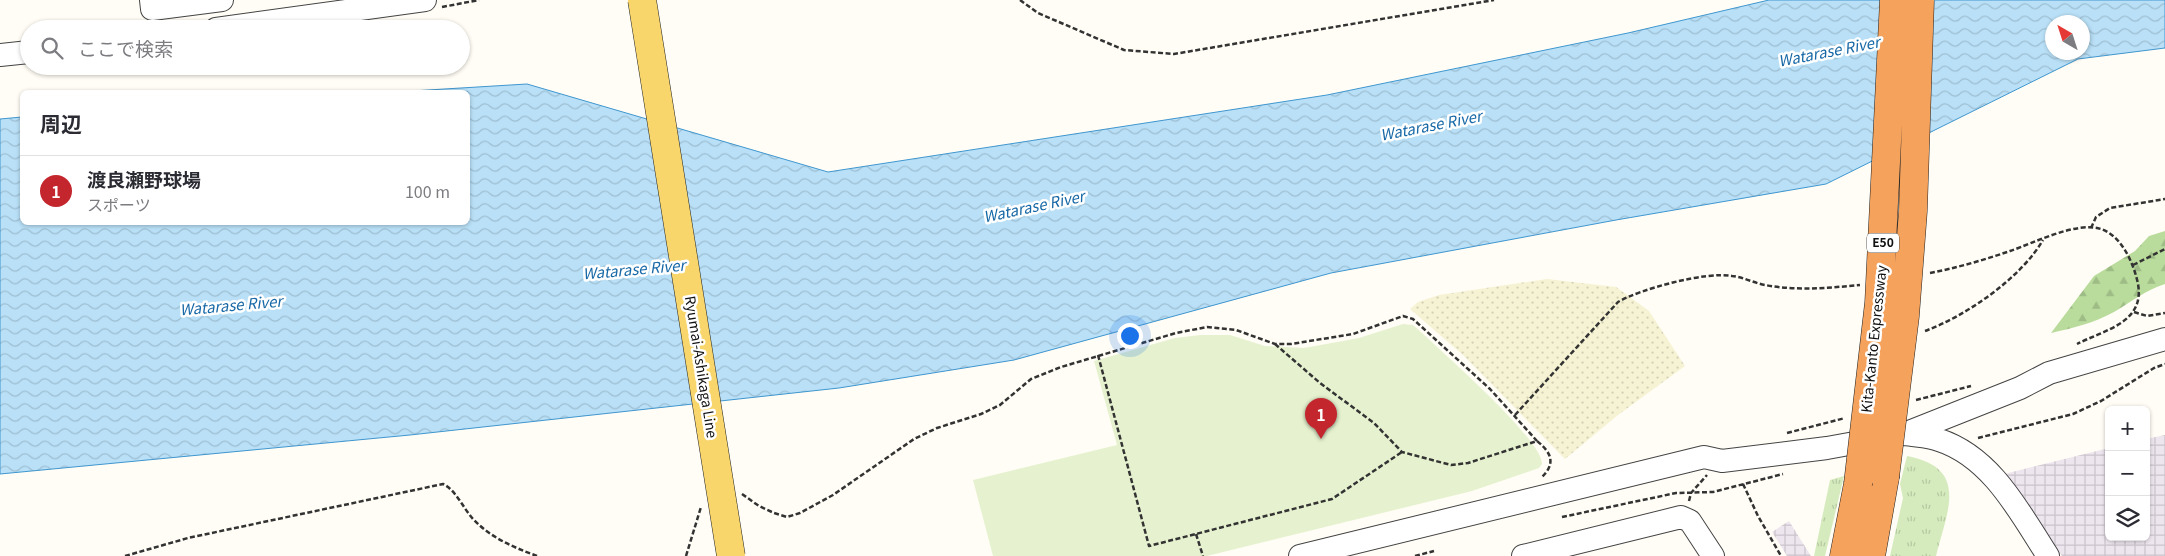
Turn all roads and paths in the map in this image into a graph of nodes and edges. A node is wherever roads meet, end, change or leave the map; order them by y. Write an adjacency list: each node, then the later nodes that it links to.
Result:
1 (151, 0): 2 (street)
2 (222, 0)
3 (425, 0): 9 (street)
4 (642, 0): 46 (main road, Ryumai-Ashikaga Line, bridge)
5 (1020, 0): 6 (path)
6 (1494, 0)
7 (1894, 0): 53 (highway, Kita-Kanto Expressway / E50, bridge)
8 (1920, 0): 54 (highway, Kita-Kanto Expressway / E50, bridge)
9 (281, 20)
10 (20, 53): 11 (street)
11 (0, 56)
12 (2165, 199): 13 (path)
13 (2091, 228): 14 (path); 16 (path)
14 (2044, 239): 17 (path); 21 (path)
15 (2165, 249): 16 (path)
16 (2133, 265): 19 (path)
17 (1926, 274)
18 (1869, 284): 27 (path)
19 (2134, 312): 20 (path); 24 (path)
20 (2165, 313)
21 (1918, 334)
22 (2165, 339): 28 (street)
23 (1275, 344): 25 (path); 27 (path); 31 (path)
24 (2070, 348)
25 (1098, 356): 36 (path); 41 (path)
26 (2165, 364): 30 (path)
27 (1515, 415): 29 (path)
28 (1904, 434): 30 (street); 32 (street)
29 (1537, 441): 31 (path); 34 (path)
30 (1957, 449): 55 (street)
31 (1402, 452): 41 (path)
32 (1704, 457): 37 (path); 48 (street)
33 (1788, 472): 35 (path)
34 (1538, 480)
35 (1743, 484): 37 (path); 52 (path)
36 (737, 492)
37 (1691, 493): 39 (path); 40 (path)
38 (702, 503): 45 (path)
39 (1562, 517)
40 (1686, 518): 50 (street); 51 (street)
41 (1196, 534): 47 (path)
42 (1434, 551): 49 (path)
43 (125, 556): 44 (path)
44 (537, 556)
45 (686, 556)
46 (731, 556)
47 (1203, 556)
48 (1300, 556)
49 (1414, 556)
50 (1523, 556)
51 (1713, 556)
52 (1781, 556)
53 (1844, 556)
54 (1871, 556)
55 (2048, 556)

